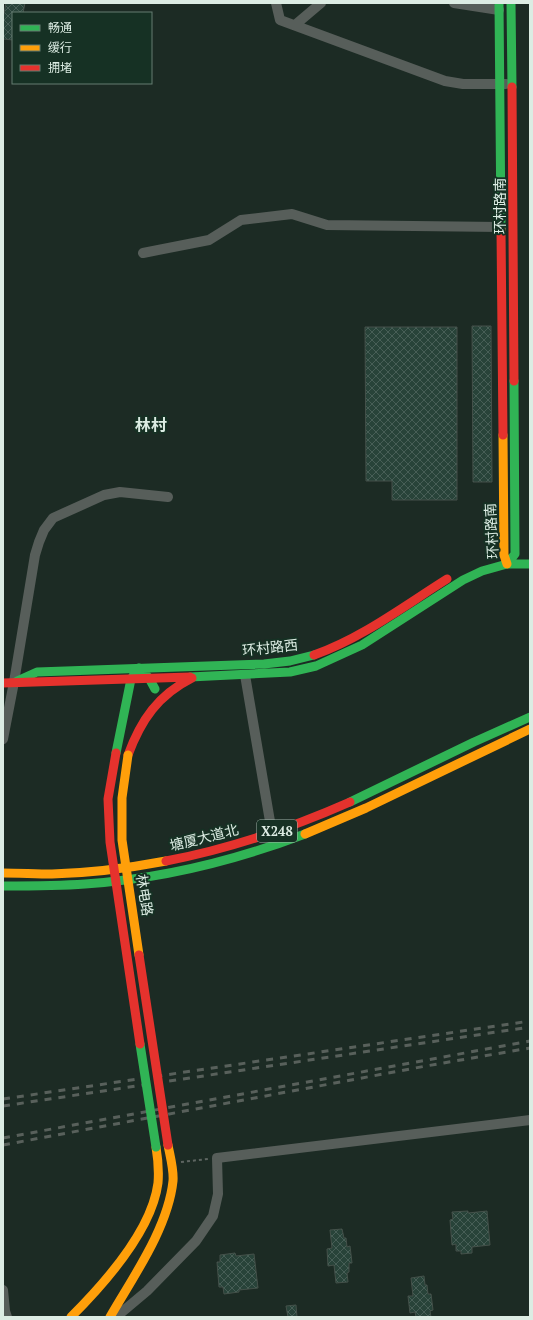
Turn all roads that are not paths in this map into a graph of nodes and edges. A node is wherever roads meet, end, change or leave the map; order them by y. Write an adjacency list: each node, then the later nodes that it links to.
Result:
1 (276, 3): 6 (street)
2 (321, 3): 6 (street)
3 (454, 3): 5 (street)
4 (511, 3): 8 (main road, 环村路南)
5 (499, 7): 7 (main road, 环村路南)
6 (295, 26): 7 (street)
7 (500, 84): 8 (street); 9 (main road, 环村路南)
8 (512, 84): 12 (main road, 环村路南)
9 (501, 227): 10 (street); 14 (main road, 环村路南)
10 (143, 253)
11 (168, 497): 23 (street)
12 (515, 554): 13 (main road); 14 (main road); 15 (main road, 环村路南)
13 (526, 554)
14 (501, 556): 15 (main road, 环村路南)
15 (507, 564): 16 (main road, 环村路西); 19 (main road, 环村路西)
16 (530, 564)
17 (454, 575): 18 (main road, 环村路西)
18 (139, 668): 21 (main road); 22 (main road, 林电路); 23 (main road, 环村路西)
19 (245, 675): 20 (main road, 环村路西); 31 (street)
20 (196, 676): 21 (main road, 环村路西); 27 (main road, 林电路)
21 (149, 678): 22 (main road, 环村路西); 25 (main road)
22 (131, 679): 23 (main road, 环村路西); 26 (main road, 林电路)
23 (14, 682): 24 (main road, 环村路西); 30 (street)
24 (3, 683)
25 (155, 689): 26 (main road); 27 (main road)
26 (128, 692): 37 (main road, 林电路, bridge)
27 (154, 708): 38 (main road, 林电路, bridge)
28 (530, 717): 31 (main road, 塘厦大道北 / X248)
29 (530, 729): 33 (main road, 塘厦大道北 / X248)
30 (3, 739)
31 (272, 833): 32 (main road, 塘厦大道北 / X248)
32 (3, 873)
33 (3, 886)
34 (530, 1120): 38 (street)
35 (3, 1290): 36 (street)
36 (8, 1317)
37 (71, 1317)
38 (116, 1317)

